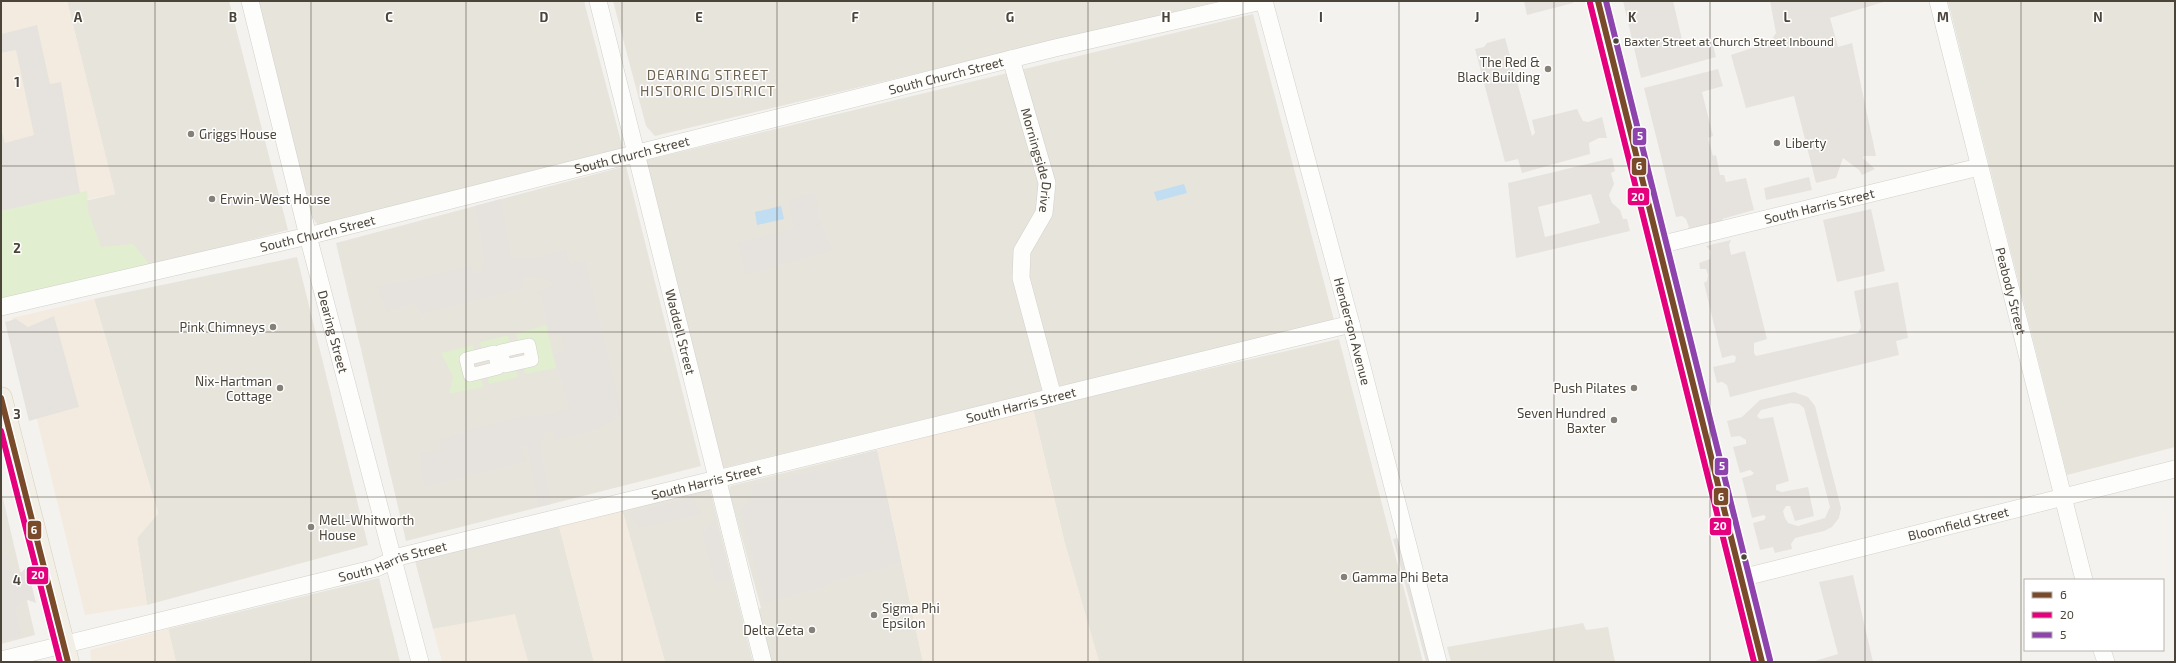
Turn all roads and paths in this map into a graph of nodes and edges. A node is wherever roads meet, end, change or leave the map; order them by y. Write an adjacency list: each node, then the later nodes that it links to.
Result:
1 (250, 1): 9 (street, Dearing Street)
2 (598, 1): 7 (street, Waddell Street)
3 (1263, 1): 6 (street, South Church Street); 12 (street, Henderson Avenue)
4 (1598, 1): 10 (main road)
5 (1938, 1): 8 (street, Peabody Street)
6 (1011, 59): 7 (street, South Church Street); 13 (street, Morningside Drive)
7 (637, 153): 9 (street, South Church Street); 16 (street, Waddell Street)
8 (1979, 167): 10 (street, South Harris Street); 17 (street, Peabody Street)
9 (308, 236): 11 (street, South Church Street); 18 (street, Dearing Street)
10 (1659, 245): 19 (main road)
11 (1, 308)
12 (1351, 324): 13 (street, South Harris Street); 26 (street, Henderson Avenue)
13 (1053, 397): 16 (street, South Harris Street)
14 (1, 398): 22 (main road)
15 (2175, 469): 17 (street, Bloomfield Street)
16 (716, 479): 18 (street, South Harris Street); 25 (street, Waddell Street)
17 (2062, 497): 19 (street, Bloomfield Street); 20 (street, Peabody Street)
18 (392, 561): 22 (street, South Harris Street); 24 (street, Dearing Street)
19 (1741, 578): 27 (main road)
20 (2084, 579)
21 (2102, 651): 28 (street)
22 (65, 653): 23 (street, South Harris Street)
23 (1, 660)
24 (420, 662)
25 (763, 662)
26 (1438, 662)
27 (1762, 662)
28 (2106, 662)

